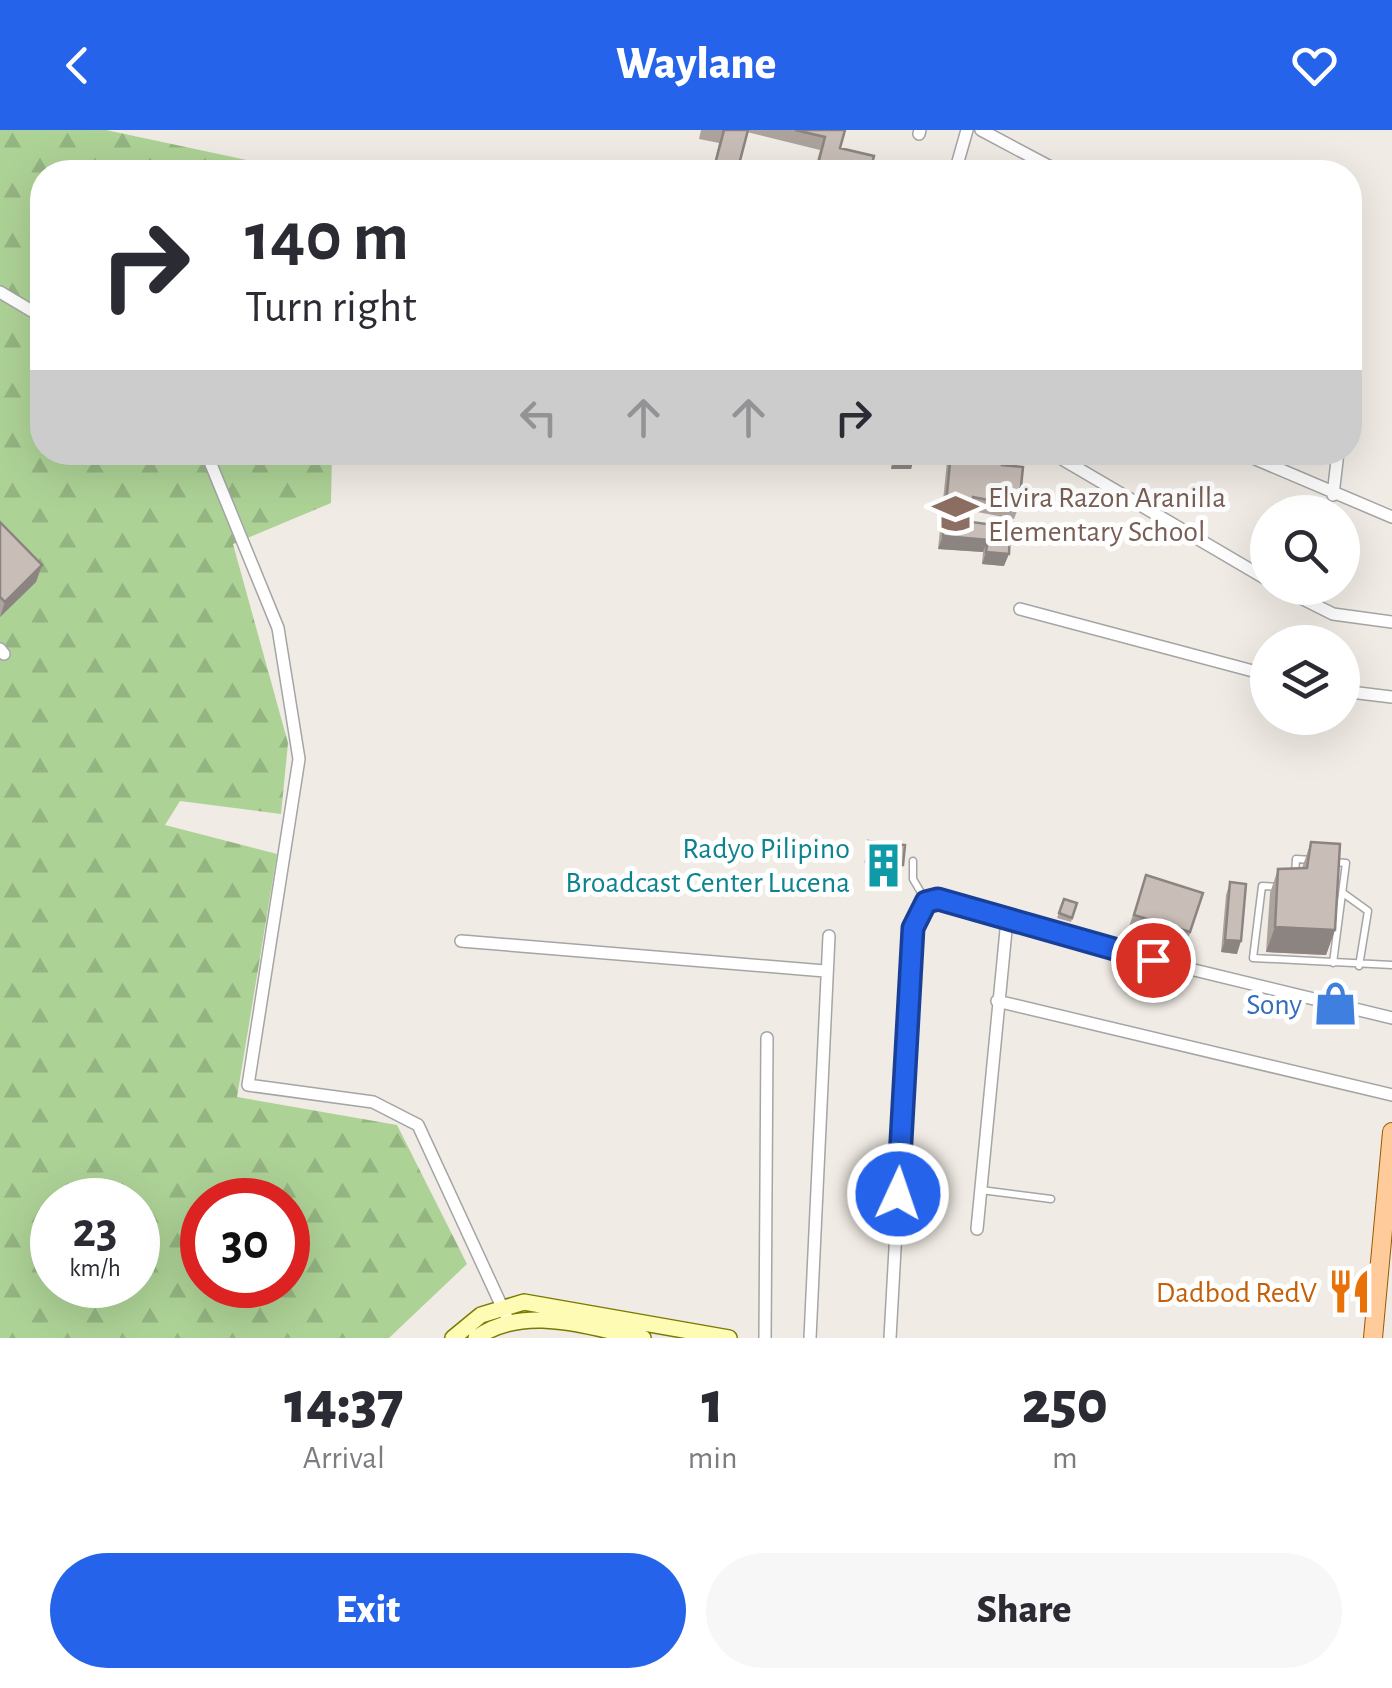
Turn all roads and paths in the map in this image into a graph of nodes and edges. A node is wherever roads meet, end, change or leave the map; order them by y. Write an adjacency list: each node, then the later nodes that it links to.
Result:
1 (967, 130): 3 (street)
2 (980, 130): 4 (street)
3 (958, 160)
4 (1037, 160)
5 (0, 292): 6 (street)
6 (30, 310)
7 (211, 465): 39 (street)
8 (1072, 465): 14 (street)
9 (1267, 465): 11 (street)
10 (1336, 465): 11 (street)
11 (1333, 495)
12 (1360, 505): 13 (street)
13 (1392, 516)
14 (1250, 569)
15 (1315, 605): 17 (street)
16 (1020, 608): 18 (street)
17 (1392, 622)
18 (1250, 670)
19 (1360, 693): 20 (street)
20 (1392, 697)
21 (913, 861): 23 (lane)
22 (1343, 893): 27 (lane); 27 (lane); 28 (lane)
23 (926, 902): 24 (street); 46 (street)
24 (1007, 920): 31 (street); 32 (street)
25 (829, 936): 30 (street)
26 (461, 942): 30 (street)
27 (1334, 963): 28 (lane)
28 (1359, 966): 29 (lane)
29 (1392, 966)
30 (825, 970): 45 (street)
31 (997, 1001): 34 (street); 36 (street)
32 (1392, 1018)
33 (767, 1038): 44 (street)
34 (1392, 1095)
35 (1392, 1132): 47 (main road)
36 (980, 1190): 37 (lane); 38 (street)
37 (1051, 1199)
38 (976, 1230)
39 (505, 1314): 40 (street); 41 (street); 42 (street); 43 (street)
40 (453, 1338)
41 (476, 1338)
42 (643, 1338)
43 (729, 1338)
44 (765, 1338)
45 (810, 1338)
46 (890, 1338)
47 (1374, 1338)

